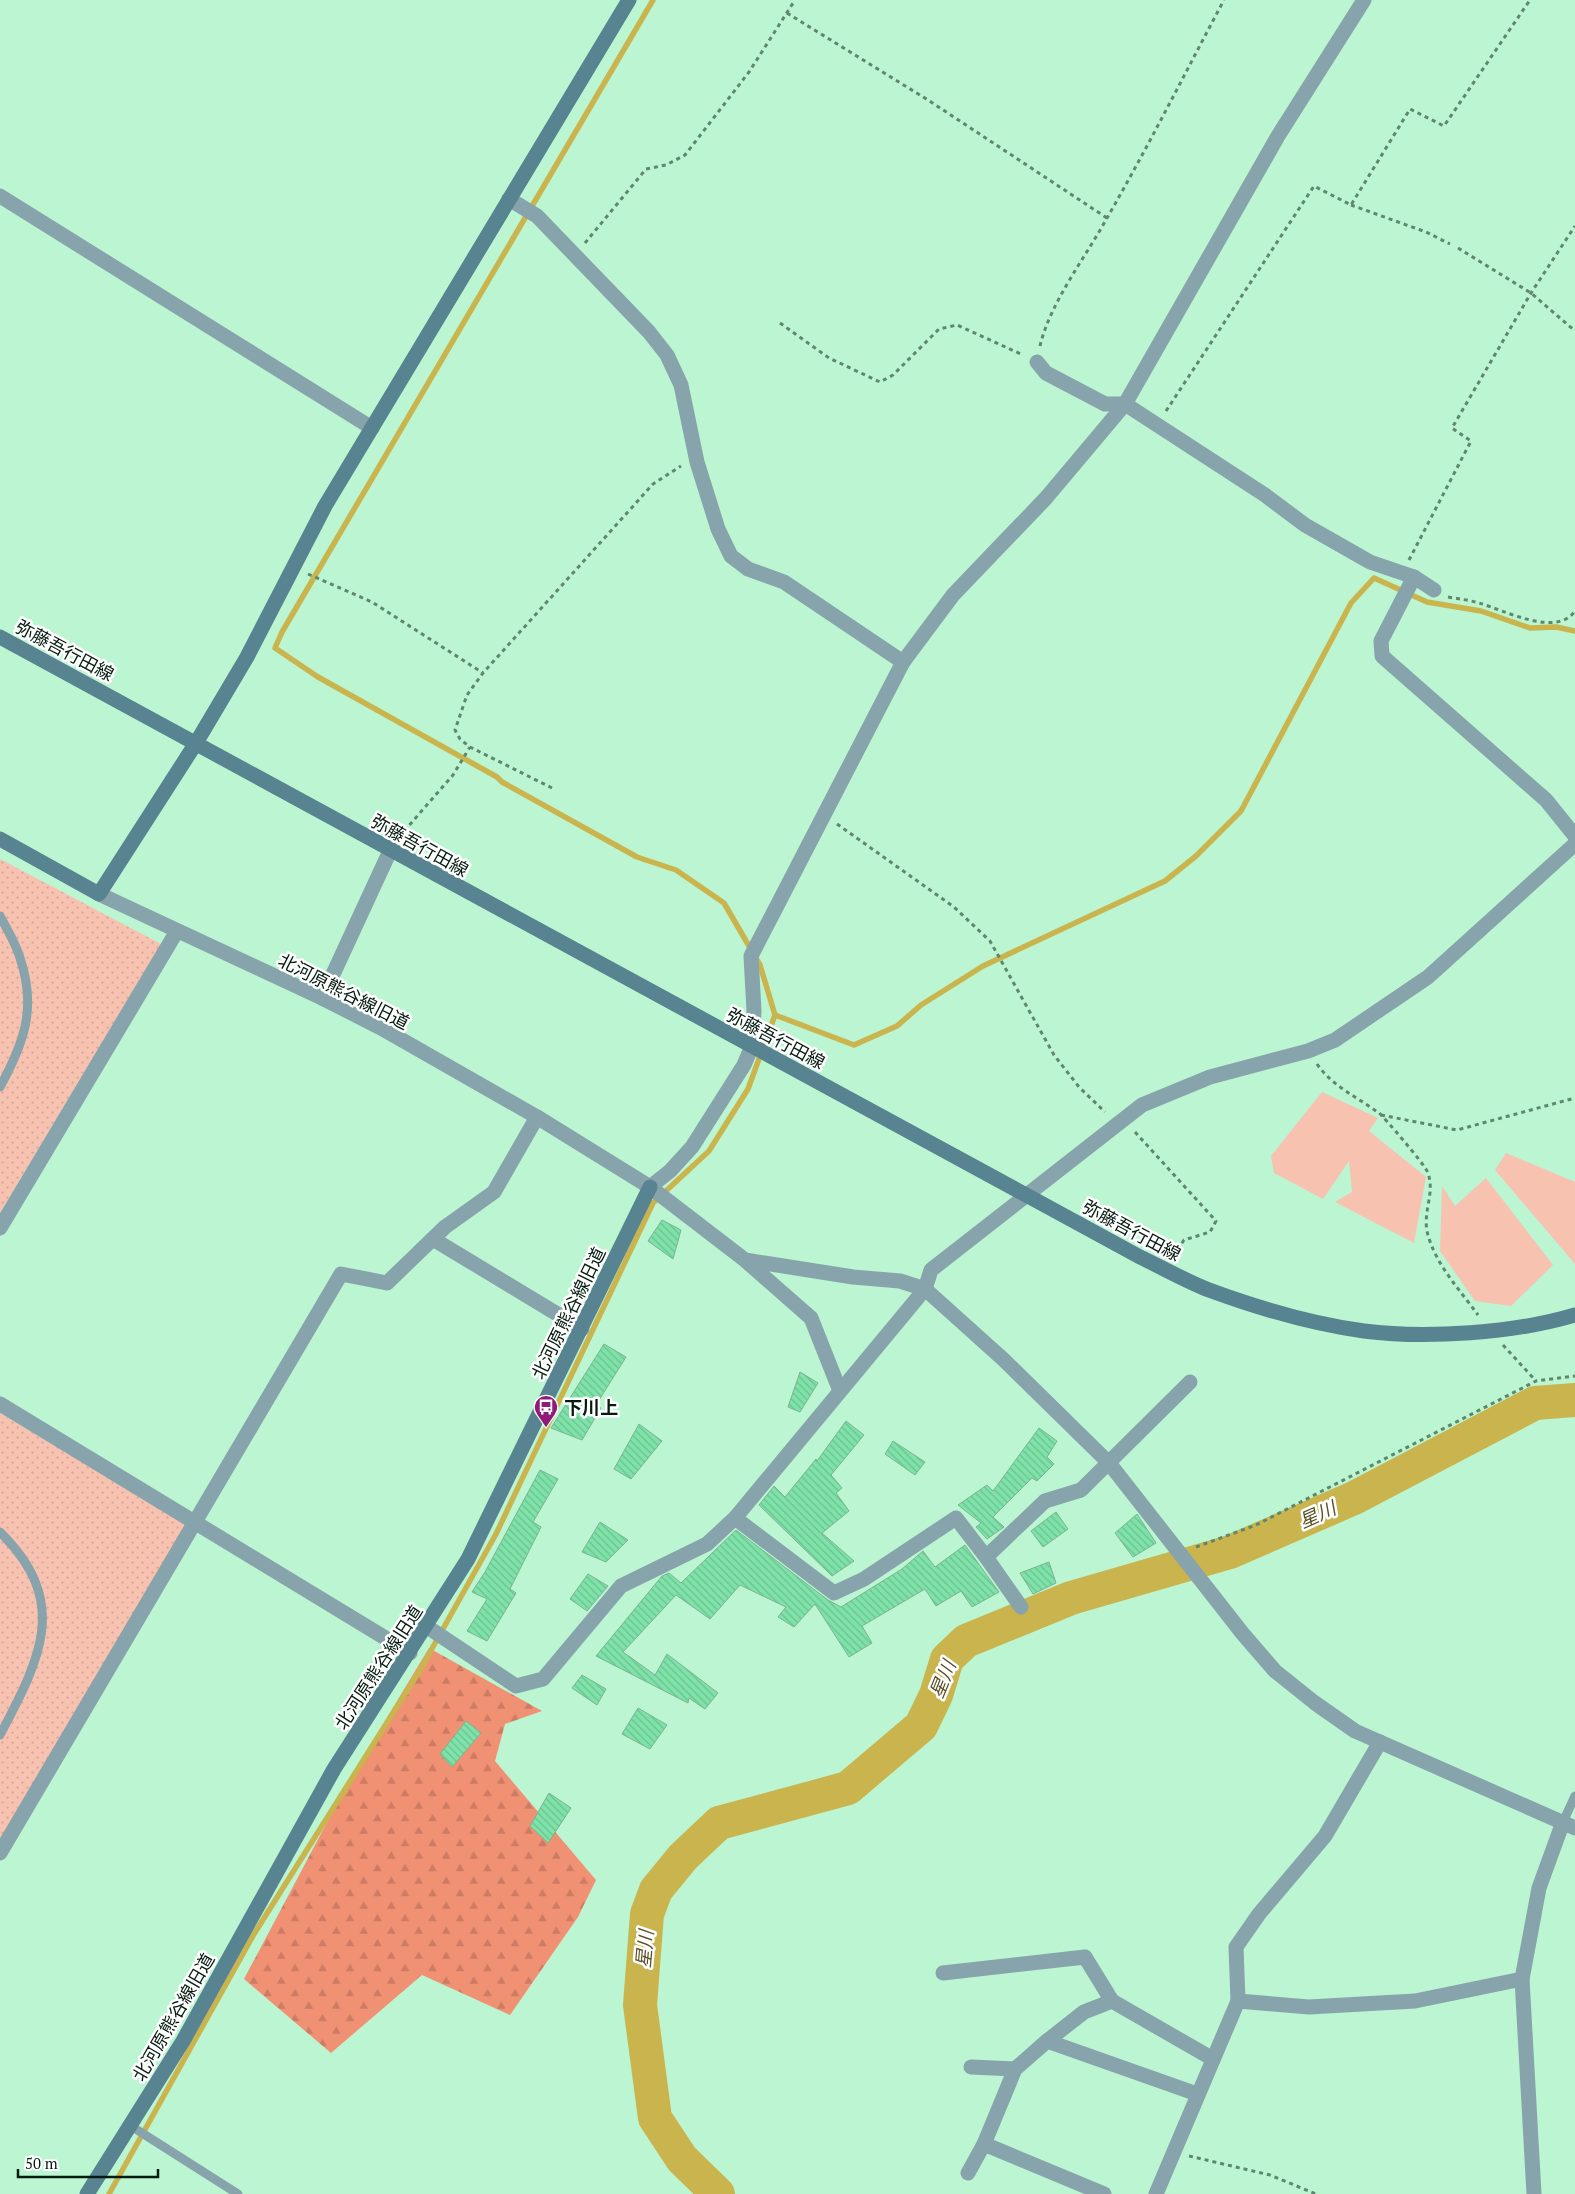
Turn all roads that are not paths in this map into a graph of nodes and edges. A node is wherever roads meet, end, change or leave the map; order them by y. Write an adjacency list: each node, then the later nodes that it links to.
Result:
1 (629, 0): 4 (street)
2 (1364, 0): 6 (street)
3 (0, 196): 7 (street)
4 (510, 198): 7 (street); 11 (street)
5 (1037, 362): 6 (street)
6 (1125, 404): 8 (street); 11 (street)
7 (372, 428): 12 (street)
8 (1408, 575): 9 (street); 13 (street)
9 (1434, 590)
10 (0, 637): 12 (street, 弥藤吾行田線)
11 (903, 662): 21 (street)
12 (196, 742): 16 (street, 弥藤吾行田線); 17 (street)
13 (1575, 836)
14 (0, 839): 17 (street, 北河原熊谷線旧道)
15 (1575, 844): 25 (street)
16 (390, 850): 20 (street); 21 (street, 弥藤吾行田線)
17 (99, 894): 19 (street, 北河原熊谷線旧道)
18 (0, 916): 22 (lane)
19 (177, 931): 20 (street, 北河原熊谷線旧道); 26 (street)
20 (322, 998): 23 (street, 北河原熊谷線旧道)
21 (752, 1046): 24 (street); 25 (street, 弥藤吾行田線)
22 (0, 1087)
23 (536, 1117): 24 (street, 北河原熊谷線旧道); 27 (street)
24 (650, 1188): 28 (street); 31 (street, 北河原熊谷線旧道)
25 (1028, 1196): 29 (street); 30 (street, 弥藤吾行田線)
26 (0, 1228)
27 (433, 1239): 31 (street); 37 (street)
28 (745, 1260): 29 (street); 33 (street)
29 (925, 1289): 33 (street); 35 (street)
30 (1575, 1315)
31 (582, 1329): 41 (street, 北河原熊谷線旧道)
32 (1190, 1382): 35 (street)
33 (840, 1391): 36 (street)
34 (0, 1404): 37 (street)
35 (1109, 1463): 39 (street); 44 (street)
36 (735, 1518): 39 (street); 41 (street)
37 (195, 1524): 42 (street); 47 (street)
38 (0, 1532): 43 (lane)
39 (986, 1557): 40 (street)
40 (1021, 1606)
41 (426, 1626): 42 (street, 北河原熊谷線旧道)
42 (410, 1653): 57 (street, 北河原熊谷線旧道)
43 (0, 1735)
44 (1380, 1742): 46 (street); 51 (street)
45 (1575, 1796): 46 (lane)
46 (1569, 1825): 49 (street)
47 (0, 1853)
48 (943, 1973): 50 (street)
49 (1522, 1979): 51 (street); 64 (street)
50 (1112, 2001): 52 (street); 53 (street)
51 (1238, 2001): 53 (street)
52 (1047, 2041): 55 (street); 56 (street)
53 (1213, 2059): 56 (street)
54 (971, 2068): 55 (street)
55 (1015, 2069): 58 (street)
56 (1197, 2094): 63 (street)
57 (131, 2126): 60 (street, 北河原熊谷線旧道); 61 (lane)
58 (984, 2144): 59 (street); 62 (street)
59 (968, 2173)
60 (87, 2194)
61 (238, 2194)
62 (1104, 2194)
63 (1156, 2194)
64 (1534, 2194)

